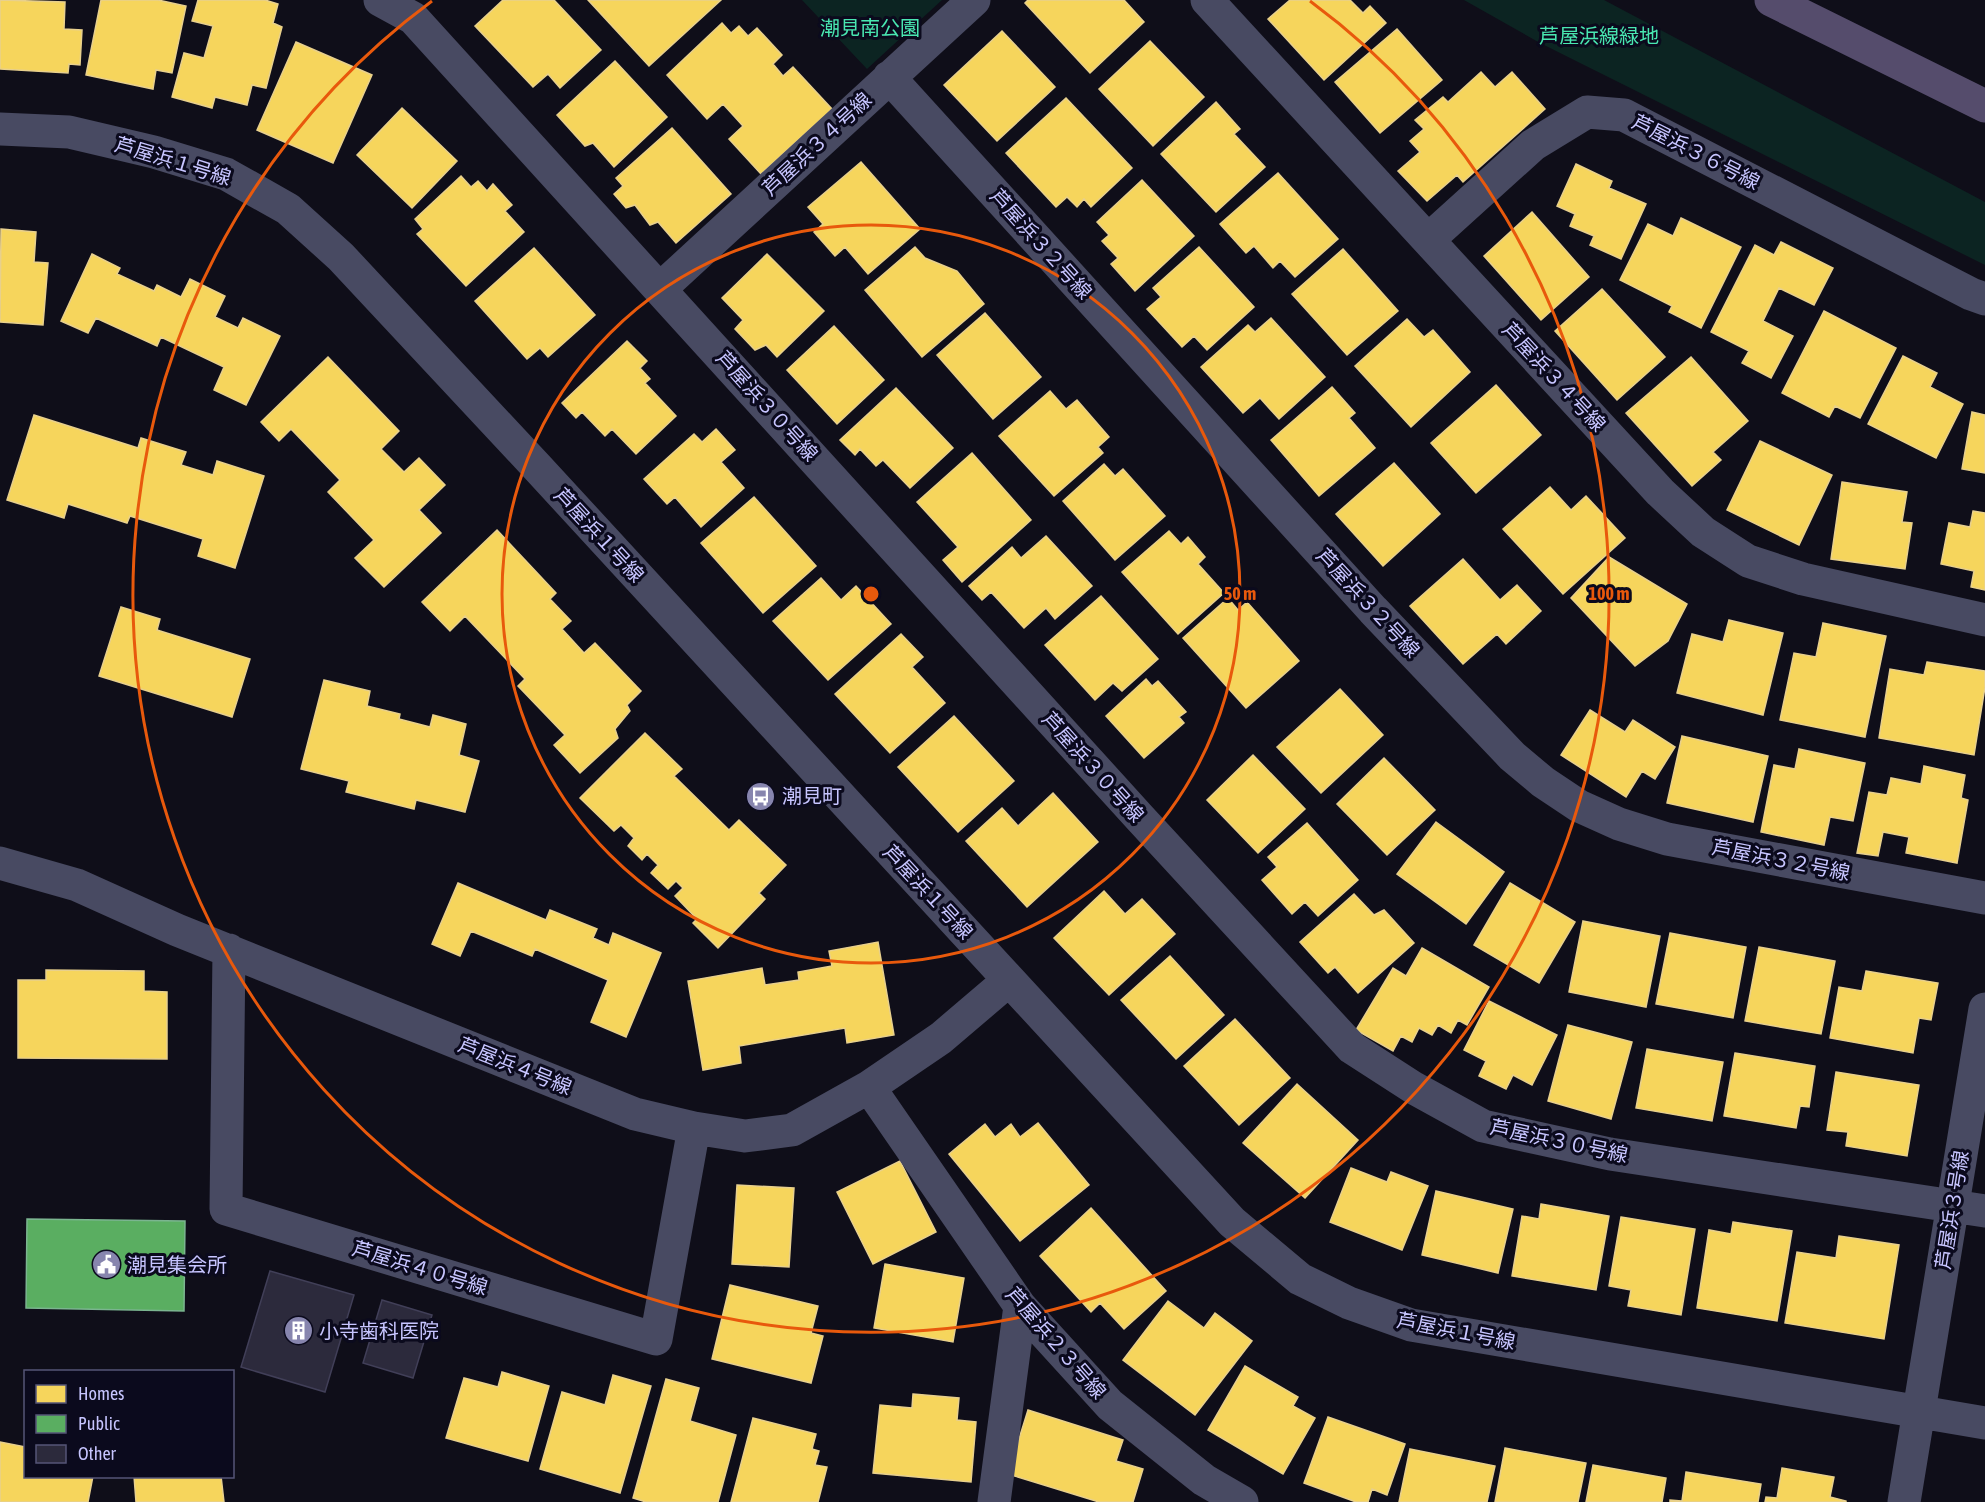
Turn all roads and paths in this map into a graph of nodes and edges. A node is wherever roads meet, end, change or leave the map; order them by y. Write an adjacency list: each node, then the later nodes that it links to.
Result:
1 (380, 0): 5 (street, 芦屋浜３０号線)
2 (974, 0): 6 (street, 芦屋浜３４号線)
3 (1207, 0): 9 (street, 芦屋浜３４号線)
4 (1771, 0): 7 (main road)
5 (422, 9): 10 (street, 芦屋浜３０号線)
6 (889, 77): 10 (street, 芦屋浜３４号線); 14 (street, 芦屋浜３２号線)
7 (1985, 106)
8 (0, 129): 16 (street, 芦屋浜１号線)
9 (1428, 240): 11 (street, 芦屋浜３６号線); 12 (street, 芦屋浜３４号線)
10 (660, 289): 20 (street, 芦屋浜３０号線)
11 (1985, 299)
12 (1985, 620)
13 (0, 863): 15 (street, 芦屋浜４号線)
14 (1985, 898)
15 (229, 950): 19 (street, 芦屋浜４号線); 19 (street, 芦屋浜４０号線)
16 (1009, 980): 18 (street, 芦屋浜４号線); 23 (street, 芦屋浜１号線)
17 (1985, 1009): 20 (street, 芦屋浜３号線)
18 (869, 1086): 19 (street, 芦屋浜４号線); 22 (street, 芦屋浜２３号線)
19 (694, 1128)
20 (1953, 1206): 21 (street, 芦屋浜３０号線); 23 (street, 芦屋浜３号線)
21 (1985, 1211)
22 (1020, 1306): 25 (street); 26 (street, 芦屋浜２３号線)
23 (1919, 1412): 24 (street, 芦屋浜１号線); 27 (street, 芦屋浜３号線)
24 (1985, 1423)
25 (994, 1502)
26 (1242, 1502)
27 (1904, 1502)

